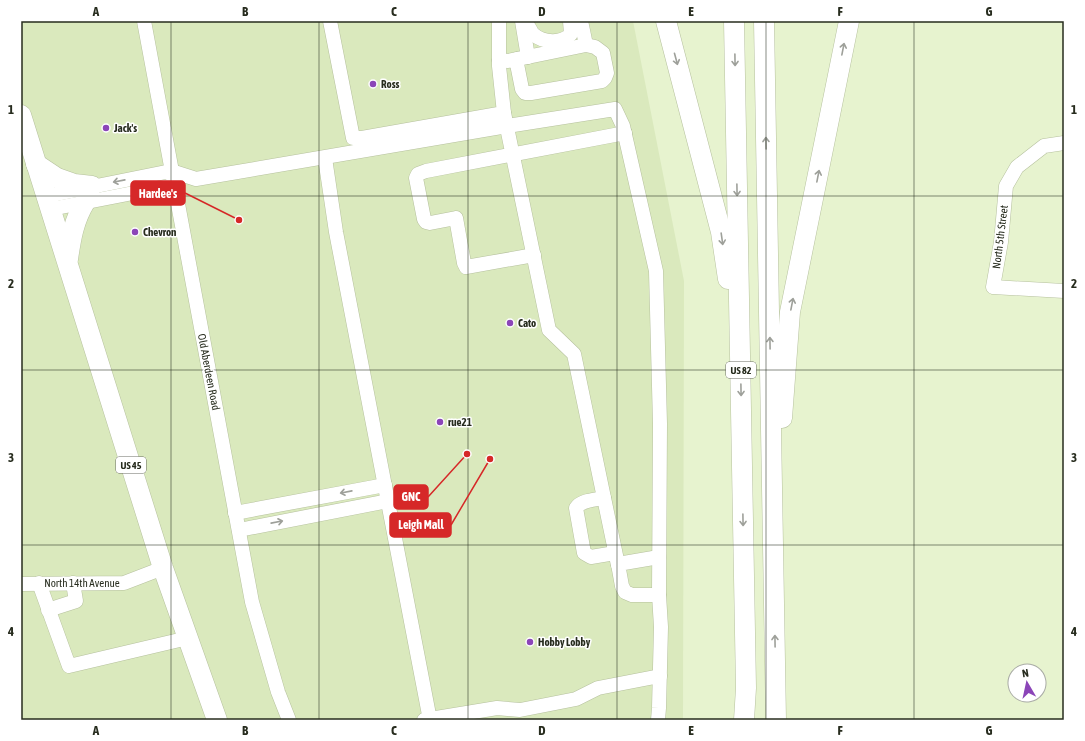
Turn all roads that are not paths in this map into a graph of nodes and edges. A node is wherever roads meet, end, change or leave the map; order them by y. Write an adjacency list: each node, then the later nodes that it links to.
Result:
1 (144, 21): 21 (street, Old Aberdeen Road)
2 (330, 21): 15 (street)
3 (499, 21): 13 (street)
4 (570, 21): 10 (street)
5 (581, 21): 11 (street)
6 (666, 21): 28 (highway, one-way to 28)
7 (734, 21): 28 (highway, US 82, one-way to 28)
8 (764, 21): 32 (highway, US 82, one-way to 8)
9 (849, 21): 32 (highway, one-way to 9)
10 (526, 23): 12 (street)
11 (586, 45): 12 (street); 12 (street)
12 (522, 58): 13 (street)
13 (499, 60): 15 (street)
14 (21, 115): 20 (highway, US 45)
15 (506, 119): 16 (street); 18 (street); 19 (street)
16 (625, 134): 18 (street); 35 (street)
17 (1064, 143): 27 (street, North 5th Street)
18 (513, 154): 25 (street); 25 (street)
19 (325, 158): 21 (street); 29 (street)
20 (36, 164): 23 (highway); 24 (highway, US 45)
21 (171, 171): 22 (street, Old Aberdeen Road); 23 (street, one-way to 23)
22 (174, 185): 23 (street); 33 (street, Old Aberdeen Road)
23 (88, 194): 24 (street); 26 (highway)
24 (49, 202): 26 (highway, US 45)
25 (534, 255): 30 (street)
26 (68, 263): 37 (highway, US 45)
27 (1064, 291)
28 (741, 368): 49 (highway, US 82, one-way to 49)
29 (385, 485): 31 (street); 33 (street, one-way to 33)
30 (604, 498): 36 (street); 36 (street)
31 (388, 500): 34 (street, one-way to 31); 47 (street)
32 (773, 510): 50 (highway, US 82, one-way to 32)
33 (235, 513): 34 (street, Old Aberdeen Road)
34 (239, 530): 46 (street, Old Aberdeen Road)
35 (659, 557): 36 (street); 41 (street)
36 (617, 559): 41 (street)
37 (163, 568): 39 (street, North 14th Avenue); 43 (highway, US 45)
38 (39, 583): 39 (street, North 14th Avenue); 40 (street, North 14th Avenue); 42 (street)
39 (73, 583): 42 (street)
40 (21, 584)
41 (659, 595): 44 (street)
42 (48, 610): 43 (street)
43 (188, 638): 45 (highway, US 45)
44 (660, 676): 47 (street); 48 (street)
45 (217, 720)
46 (289, 720)
47 (428, 720)
48 (658, 720)
49 (744, 720)
50 (775, 720)

